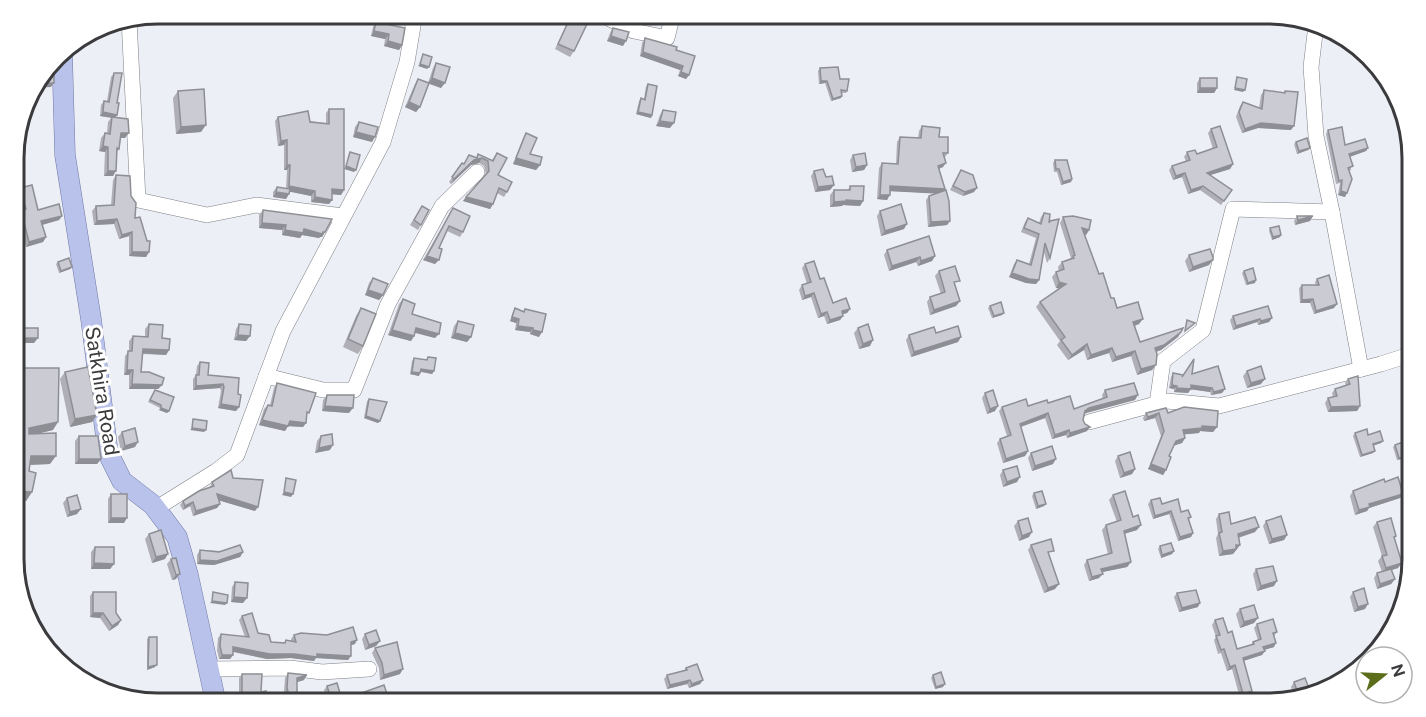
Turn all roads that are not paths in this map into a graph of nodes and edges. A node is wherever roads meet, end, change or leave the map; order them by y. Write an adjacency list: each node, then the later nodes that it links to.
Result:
1 (413, 24): 9 (street)
2 (620, 24): 3 (street)
3 (670, 24)
4 (129, 28): 9 (street)
5 (1315, 33): 8 (street)
6 (62, 64): 15 (main road, Satkhira Road)
7 (477, 172): 12 (street)
8 (1332, 212): 11 (street); 13 (street)
9 (343, 216): 12 (street)
10 (1402, 357): 11 (street)
11 (1361, 369): 13 (street)
12 (266, 376): 15 (street)
13 (1157, 404): 14 (street)
14 (1089, 422)
15 (155, 509): 16 (main road, Satkhira Road)
16 (208, 669): 17 (street); 18 (main road, Satkhira Road)
17 (369, 669)
18 (213, 693)

